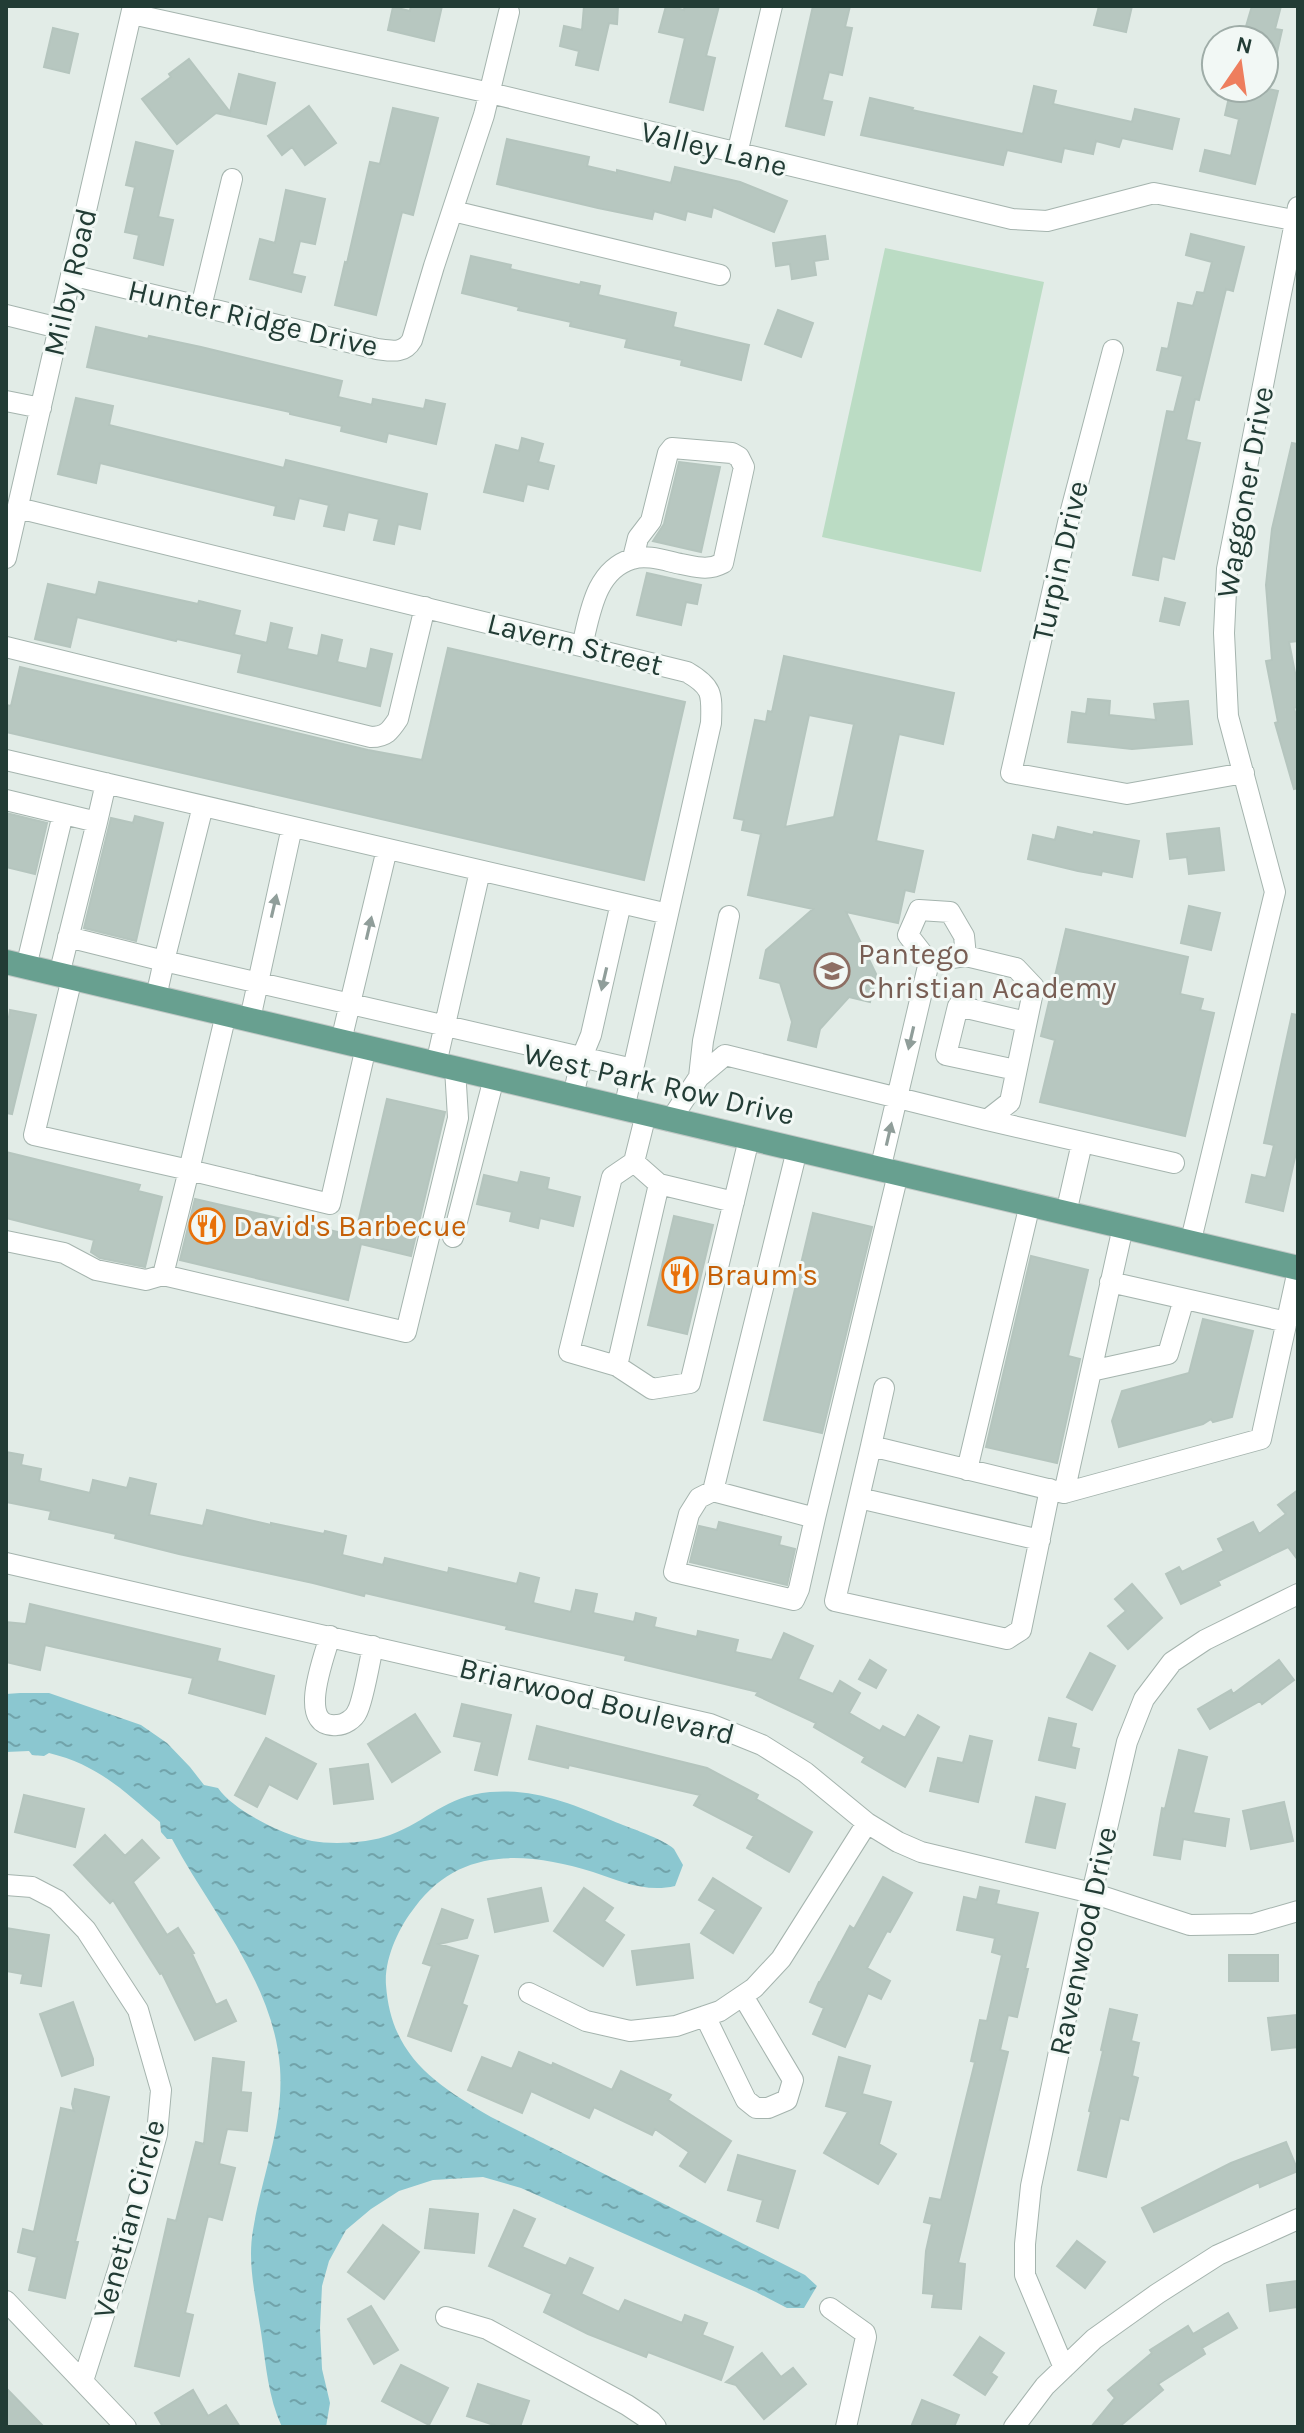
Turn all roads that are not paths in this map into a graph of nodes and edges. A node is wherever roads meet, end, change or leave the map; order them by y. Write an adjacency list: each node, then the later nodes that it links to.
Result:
1 (772, 6): 5 (street)
2 (132, 10): 4 (street, Valley Lane); 9 (street, Milby Road)
3 (509, 12): 4 (street, Hunter Ridge Drive)
4 (490, 93): 5 (street, Valley Lane); 7 (street, Hunter Ridge Drive)
5 (737, 154): 8 (street, Valley Lane)
6 (232, 179): 11 (street)
7 (453, 211): 10 (street); 11 (street, Hunter Ridge Drive)
8 (1297, 216): 24 (street, Waggoner Drive)
9 (71, 275): 11 (street, Hunter Ridge Drive); 13 (street, Milby Road)
10 (720, 275)
11 (201, 307)
12 (6, 315): 13 (street)
13 (59, 328): 16 (street, Milby Road)
14 (1113, 350): 24 (street, Turpin Drive)
15 (6, 401): 16 (street)
16 (41, 408): 17 (street, Milby Road)
17 (18, 508): 18 (street, Milby Road); 20 (street, Lavern Street)
18 (6, 558)
19 (633, 558): 19 (street); 21 (street)
20 (425, 607): 21 (street, Lavern Street); 22 (street)
21 (582, 646): 34 (street, Lavern Street)
22 (6, 647)
23 (6, 760): 25 (street)
24 (1244, 773): 76 (street, Waggoner Drive)
25 (106, 783): 27 (street); 29 (street)
26 (6, 800): 28 (street)
27 (203, 806): 30 (street); 38 (street)
28 (63, 814): 29 (street); 40 (street)
29 (97, 822): 36 (street)
30 (292, 827): 31 (street); 42 (street, one-way to 30)
31 (387, 849): 32 (street); 44 (street, one-way to 31)
32 (480, 871): 33 (street); 48 (street)
33 (621, 903): 34 (street); 51 (street, one-way to 51)
34 (668, 914): 53 (street, Lavern Street)
35 (729, 916): 55 (street)
36 (68, 937): 38 (street); 41 (street)
37 (966, 956): 39 (street); 39 (street); 47 (street)
38 (164, 961): 42 (street); 43 (street)
39 (929, 962): 58 (street, one-way to 58)
40 (16, 965): 41 (main road, West Park Row Drive)
41 (66, 976): 43 (main road, West Park Row Drive); 67 (street)
42 (257, 982): 44 (street); 46 (street)
43 (156, 997): 45 (main road, West Park Row Drive)
44 (351, 1004): 48 (street); 49 (street)
45 (226, 1014): 46 (main road, West Park Row Drive); 67 (street)
46 (250, 1019): 49 (main road, West Park Row Drive)
47 (1026, 1022): 54 (street); 54 (street)
48 (444, 1025): 51 (street); 52 (street)
49 (341, 1041): 50 (main road, West Park Row Drive)
50 (366, 1047): 52 (main road, West Park Row Drive); 67 (street)
51 (582, 1057): 53 (street); 57 (street)
52 (445, 1066): 56 (main road, West Park Row Drive); 78 (street)
53 (633, 1069): 59 (street, Lavern Street)
54 (1016, 1070): 60 (street)
55 (699, 1077): 58 (street); 61 (street)
56 (494, 1078): 57 (main road, West Park Row Drive); 74 (street)
57 (573, 1096): 59 (main road, West Park Row Drive)
58 (897, 1097): 60 (street); 68 (street, one-way to 58)
59 (635, 1112): 61 (main road, West Park Row Drive); 65 (street, Lavern Street)
60 (987, 1120): 63 (street)
61 (670, 1121): 62 (main road, West Park Row Drive)
62 (749, 1139): 64 (main road, West Park Row Drive); 70 (street)
63 (1082, 1143): 66 (street); 72 (street)
64 (797, 1150): 68 (main road, West Park Row Drive); 87 (street)
65 (634, 1162): 69 (street); 82 (street)
66 (1174, 1163)
67 (189, 1170): 78 (street)
68 (889, 1172): 71 (main road, West Park Row Drive); 90 (street)
69 (659, 1184): 70 (street); 82 (street)
70 (734, 1202): 82 (street)
71 (1030, 1204): 72 (main road, West Park Row Drive); 86 (street)
72 (1066, 1213): 73 (main road, West Park Row Drive)
73 (1123, 1227): 76 (main road, West Park Row Drive); 79 (street)
74 (453, 1237)
75 (6, 1241): 78 (street)
76 (1190, 1244): 77 (main road, West Park Row Drive)
77 (1298, 1269): 81 (street)
78 (163, 1275)
79 (1110, 1282): 80 (street); 83 (street)
80 (1184, 1299): 81 (street); 83 (street)
81 (1287, 1322): 88 (street)
82 (617, 1366)
83 (1091, 1371): 88 (street)
84 (884, 1388): 85 (street)
85 (871, 1446): 86 (street); 89 (street)
86 (967, 1470): 88 (street)
87 (713, 1491): 90 (street); 90 (street)
88 (1057, 1491): 91 (street)
89 (859, 1498): 91 (street); 91 (street)
90 (815, 1518)
91 (1040, 1540)
92 (6, 1563): 94 (street, Briarwood Boulevard)
93 (1298, 1594): 98 (street, Ravenwood Drive)
94 (330, 1636): 95 (street, Briarwood Boulevard); 95 (street)
95 (373, 1646): 96 (street, Briarwood Boulevard)
96 (867, 1823): 98 (street, Briarwood Boulevard); 101 (street)
97 (6, 1885): 108 (street, Venetian Circle)
98 (1092, 1893): 99 (street, Briarwood Boulevard); 107 (street, Ravenwood Drive)
99 (1298, 1911)
100 (529, 1993): 102 (street)
101 (743, 1996): 102 (street); 102 (street)
102 (705, 2016)
103 (1298, 2219): 107 (street)
104 (6, 2301): 108 (street)
105 (830, 2308): 111 (street)
106 (446, 2317): 110 (street)
107 (1064, 2368): 112 (street)
108 (83, 2381): 109 (street)
109 (126, 2427)
110 (656, 2427)
111 (846, 2427)
112 (1014, 2427)

